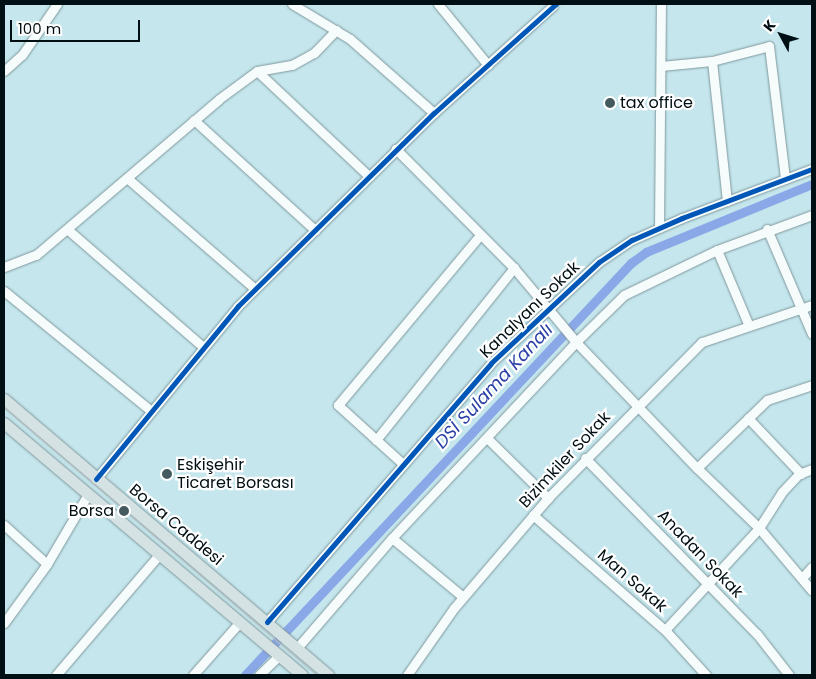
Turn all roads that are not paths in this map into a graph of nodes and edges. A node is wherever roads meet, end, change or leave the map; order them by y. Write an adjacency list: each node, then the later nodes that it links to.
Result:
1 (56, 4): 11 (street)
2 (438, 4): 8 (street)
3 (661, 4): 9 (street)
4 (297, 5): 6 (street)
5 (553, 6): 8 (street)
6 (336, 30): 10 (street); 12 (street)
7 (712, 61): 9 (street); 18 (street); 19 (street)
8 (488, 65): 12 (street)
9 (661, 66): 21 (street)
10 (257, 71): 13 (street); 16 (street)
11 (4, 72)
12 (434, 112): 14 (street)
13 (194, 120): 17 (street); 24 (street)
14 (396, 149): 16 (street); 25 (street)
15 (812, 169): 18 (street, Kanalyanı Sokak)
16 (369, 176): 24 (street)
17 (127, 178): 22 (street); 29 (street)
18 (786, 179): 19 (street, Kanalyanı Sokak)
19 (727, 201): 21 (street, Kanalyanı Sokak)
20 (812, 215): 23 (street)
21 (659, 228): 33 (street, Kanalyanı Sokak)
22 (67, 229): 27 (street); 37 (street)
23 (767, 229): 26 (street); 32 (street)
24 (315, 230): 29 (street)
25 (480, 234): 28 (street); 45 (street)
26 (717, 250): 34 (street); 36 (street)
27 (4, 267)
28 (514, 268): 33 (street); 45 (street)
29 (255, 289): 37 (street)
30 (4, 291): 41 (street)
31 (812, 306): 32 (street, Bizimkiler Sokak)
32 (802, 309): 34 (street, Bizimkiler Sokak); 35 (street)
33 (549, 312): 36 (street); 47 (street, Kanalyanı Sokak)
34 (750, 326): 40 (street, Bizimkiler Sokak)
35 (812, 334)
36 (573, 339): 40 (street); 44 (street)
37 (203, 347): 41 (street)
38 (812, 384): 42 (street)
39 (4, 399): 51 (main road, Borsa Caddesi)
40 (636, 407): 46 (street, Bizimkiler Sokak); 48 (street)
41 (151, 411): 51 (street)
42 (748, 418): 48 (street); 50 (street)
43 (4, 423): 52 (main road, Borsa Caddesi)
44 (487, 438): 53 (street); 57 (street)
45 (376, 440): 47 (street)
46 (585, 458): 53 (street, Bizimkiler Sokak); 62 (street, Anadan Sokak)
47 (403, 464): 67 (street, Kanalyanı Sokak)
48 (697, 468): 56 (street)
49 (812, 469): 50 (street)
50 (801, 474): 56 (street)
51 (96, 479): 67 (main road, Borsa Caddesi)
52 (88, 494): 58 (main road, Borsa Caddesi); 59 (street)
53 (548, 498): 54 (street, Bizimkiler Sokak)
54 (533, 515): 64 (street, Bizimkiler Sokak); 68 (street, Man Sokak)
55 (4, 526): 59 (street)
56 (760, 528): 61 (street); 62 (street)
57 (392, 538): 64 (street); 69 (street)
58 (158, 556): 66 (main road, Borsa Caddesi); 71 (street)
59 (47, 564): 65 (street)
60 (812, 567): 61 (street)
61 (802, 578): 63 (street)
62 (708, 583): 68 (street); 78 (street, Anadan Sokak)
63 (812, 591)
64 (463, 597): 76 (street, Bizimkiler Sokak)
65 (4, 623)
66 (240, 623): 70 (main road, Borsa Caddesi); 72 (street)
67 (269, 624): 69 (main road, Borsa Caddesi)
68 (665, 630): 77 (street, Man Sokak)
69 (297, 648): 75 (main road, Borsa Caddesi)
70 (277, 654): 73 (street); 74 (main road, Borsa Caddesi)
71 (56, 675)
72 (193, 675)
73 (259, 675)
74 (302, 675)
75 (328, 675)
76 (406, 675)
77 (706, 675)
78 (789, 675)

